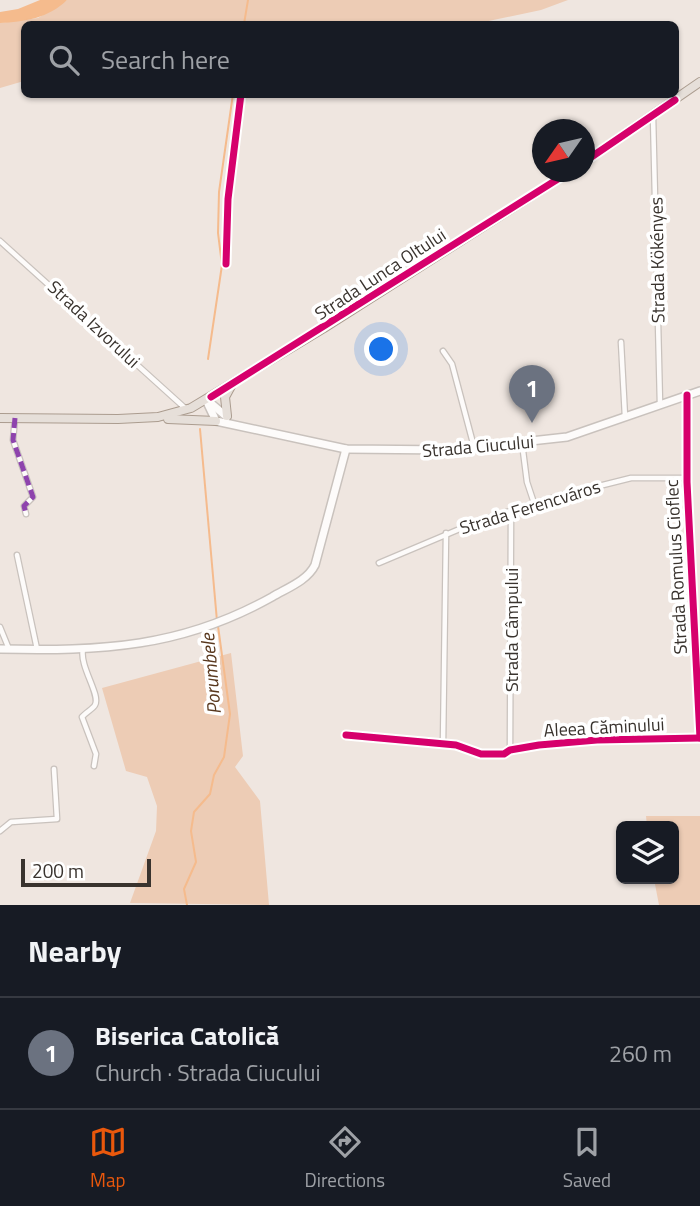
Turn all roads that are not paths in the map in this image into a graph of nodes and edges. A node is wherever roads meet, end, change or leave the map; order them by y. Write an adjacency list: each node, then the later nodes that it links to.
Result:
1 (700, 82): 2 (main road)
2 (679, 97)
3 (677, 98): 4 (main road)
4 (653, 115): 5 (main road); 14 (street, Strada Kökényes)
5 (595, 155)
6 (553, 182): 10 (main road, Strada Lunca Oltului)
7 (0, 241): 15 (street, Strada Izvorului)
8 (621, 342): 20 (street)
9 (443, 351): 24 (street)
10 (231, 385): 13 (main road, Strada Lunca Oltului); 16 (main road)
11 (700, 391): 12 (main road, Strada Ciucului)
12 (687, 395): 14 (main road, Strada Ciucului); 26 (street, Strada Romulus Cioflec)
13 (206, 400): 15 (main road, Strada Lunca Oltului); 16 (main road); 21 (main road)
14 (660, 405): 20 (main road, Strada Ciucului)
15 (187, 410): 17 (main road, Strada Lunca Oltului)
16 (227, 416): 22 (main road)
17 (158, 417): 19 (main road); 21 (main road)
18 (0, 418): 19 (main road)
19 (15, 418): 29 (street)
20 (625, 418): 23 (main road, Strada Ciucului)
21 (216, 421): 22 (main road, Strada Ciucului)
22 (249, 429): 25 (main road, Strada Ciucului)
23 (522, 443): 24 (main road, Strada Ciucului); 27 (street)
24 (475, 448): 25 (main road, Strada Ciucului)
25 (346, 449): 37 (main road)
26 (687, 478): 27 (street, Strada Ferencváros); 34 (street, Strada Romulus Cioflec)
27 (534, 503): 28 (street, Strada Ferencváros)
28 (511, 510): 30 (street, Strada Ferencváros); 41 (street, Strada Câmpului)
29 (26, 514)
30 (446, 533): 32 (street, Strada Ferencváros); 40 (street)
31 (16, 555): 36 (street)
32 (379, 564)
33 (0, 627): 35 (street)
34 (697, 638): 39 (street, Strada Romulus Cioflec)
35 (4, 649): 36 (main road)
36 (37, 649): 37 (main road)
37 (83, 649): 42 (street)
38 (346, 735): 40 (street, Aleea Căminului)
39 (700, 738): 41 (street, Aleea Căminului)
40 (443, 744): 41 (street, Aleea Căminului)
41 (510, 750)
42 (94, 766)
43 (54, 769): 44 (street)
44 (0, 831)

